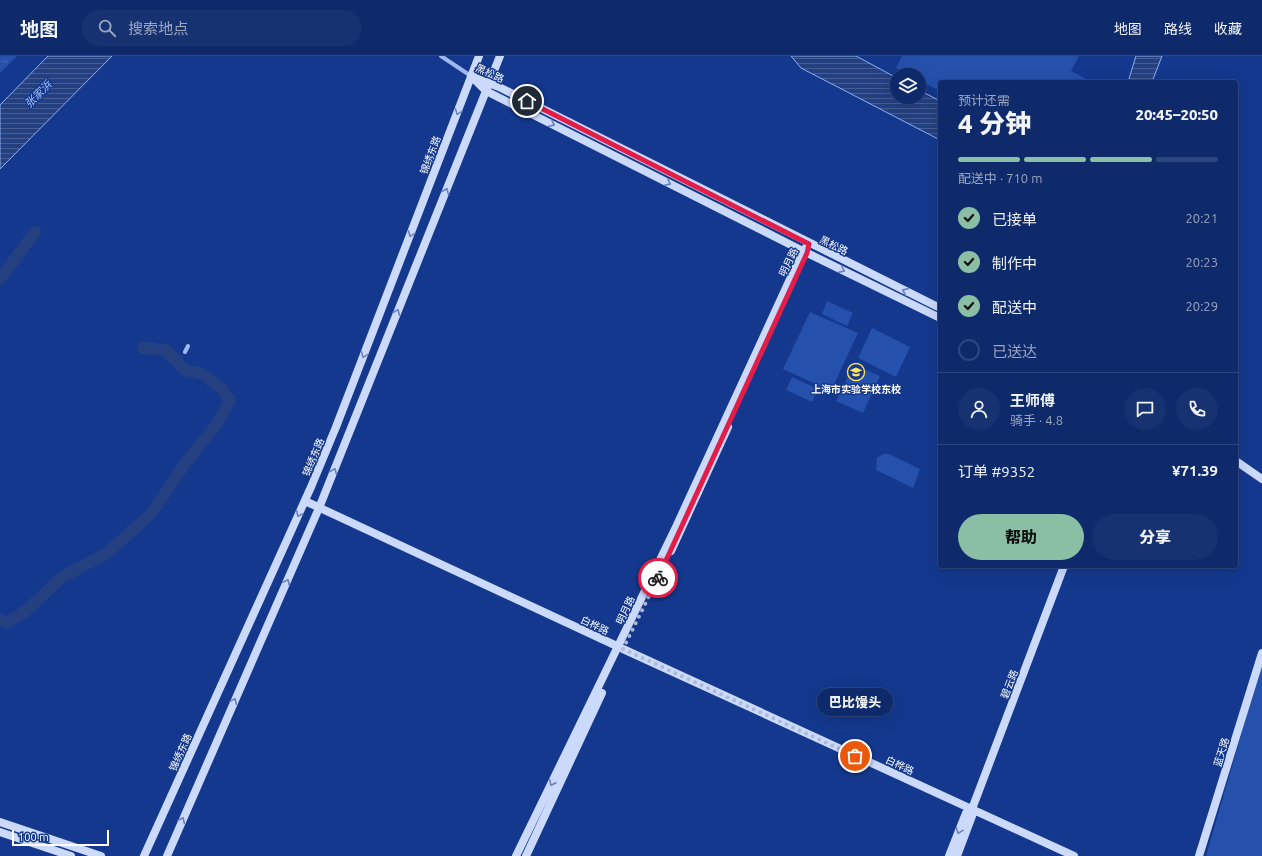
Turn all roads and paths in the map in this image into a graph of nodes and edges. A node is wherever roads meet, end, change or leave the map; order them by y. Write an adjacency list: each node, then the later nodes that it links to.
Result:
1 (441, 56): 4 (street, 黑松路)
2 (479, 56): 4 (street, 锦绣东路)
3 (500, 56): 5 (street)
4 (472, 76): 5 (street, 黑松路); 6 (street); 15 (street, 锦绣东路, one-way to 15)
5 (490, 83): 6 (street); 7 (street, 黑松路)
6 (486, 91): 8 (street, one-way to 8); 16 (street, one-way to 6)
7 (809, 244): 8 (street, 明月路); 9 (street, 黑松路, one-way to 7)
8 (805, 252): 10 (street, one-way to 10); 18 (street, 明月路)
9 (938, 307)
10 (938, 317)
11 (188, 346): 12 (street)
12 (185, 352)
13 (1238, 462): 14 (street)
14 (1262, 479)
15 (305, 501): 16 (street, 白桦路); 25 (street, 锦绣东路, one-way to 25)
16 (319, 508): 18 (street, 白桦路); 26 (street, one-way to 16)
17 (1063, 568): 20 (street, 碧云路)
18 (621, 648): 20 (street, 白桦路); 27 (street, 明月路, one-way to 27); 28 (street, 明月路)
19 (1262, 653): 32 (street, 蓝天路)
20 (972, 809): 29 (street, 碧云路, one-way to 29); 30 (street, 碧云路); 31 (street, 白桦路)
21 (0, 822): 24 (street)
22 (0, 832): 23 (street)
23 (71, 856)
24 (101, 856)
25 (144, 856)
26 (167, 856)
27 (516, 856)
28 (526, 856)
29 (949, 856)
30 (956, 856)
31 (1074, 856)
32 (1199, 856)

